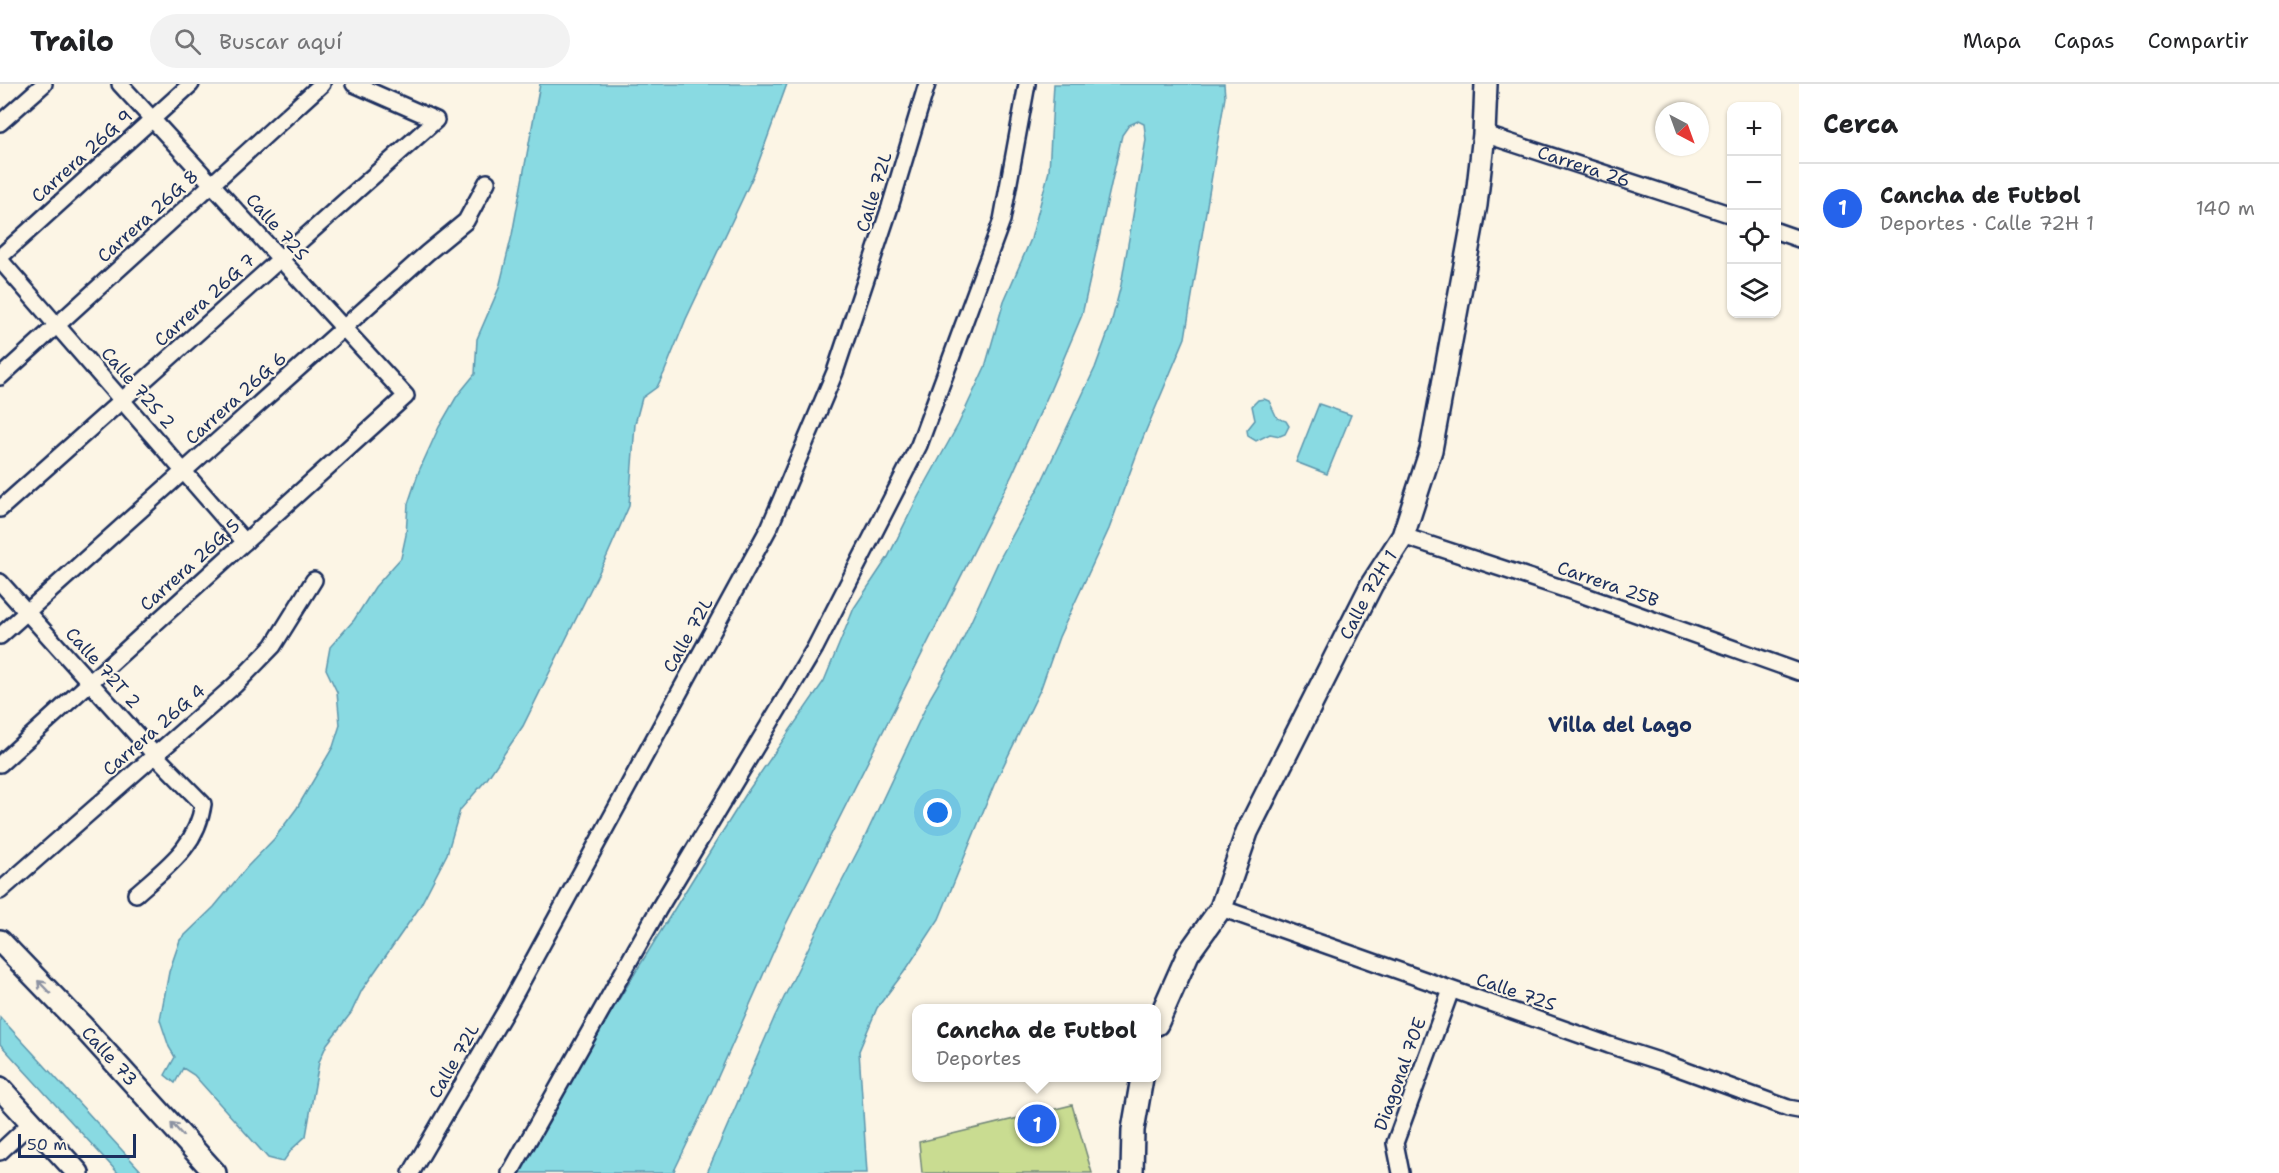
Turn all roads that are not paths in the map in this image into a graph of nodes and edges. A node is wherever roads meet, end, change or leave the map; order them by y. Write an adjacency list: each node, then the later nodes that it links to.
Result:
1 (44, 84): 10 (street)
2 (120, 84): 9 (street, Calle 72S)
3 (191, 84): 9 (street, Carrera 26G 9)
4 (322, 84): 13 (street, Carrera 26G 8)
5 (354, 84): 18 (street, Carrera 26G 7)
6 (927, 84): 49 (street, Calle 72L)
7 (1028, 84): 50 (street)
8 (1486, 84): 11 (street)
9 (152, 119): 13 (street, Calle 72S); 17 (street, Carrera 26G 9)
10 (0, 123)
11 (1484, 134): 14 (street, Carrera 26); 26 (street, Calle 72H 1)
12 (487, 182): 20 (street, Carrera 26G 6)
13 (212, 184): 18 (street, Calle 72S); 19 (street, Carrera 26G 8)
14 (1727, 214)
15 (1781, 233): 16 (street)
16 (1799, 239)
17 (0, 259): 19 (street, Calle 72S 2)
18 (280, 259): 20 (street, Calle 72S); 23 (street, Carrera 26G 7)
19 (57, 325): 21 (street, Carrera 26G 8); 23 (street, Calle 72S 2)
20 (343, 328): 22 (street, Calle 72S); 24 (street, Carrera 26G 6)
21 (0, 377)
22 (406, 396): 27 (street, Carrera 26G 5)
23 (123, 399): 24 (street, Calle 72S 2); 25 (street, Carrera 26G 7)
24 (183, 471): 27 (street, Calle 72S 2); 30 (street, Carrera 26G 6)
25 (0, 509)
26 (1403, 536): 32 (street, Carrera 25B); 38 (street, Calle 72H 1)
27 (245, 542): 33 (street, Carrera 26G 5)
28 (314, 580): 34 (street, Carrera 26G 4)
29 (0, 582): 30 (street, Calle 72T 2)
30 (27, 612): 31 (street, Carrera 26G 6); 33 (street, Calle 72T 2)
31 (0, 636)
32 (1799, 672)
33 (90, 682): 34 (street, Calle 72T 2); 35 (street, Carrera 26G 5)
34 (154, 754): 36 (street, Carrera 26G 4); 37 (street, Calle 72T 2)
35 (0, 764)
36 (0, 891)
37 (136, 894)
38 (1221, 908): 40 (street, Calle 72S); 41 (street, Calle 72H 1)
39 (0, 941): 48 (street, Calle 73, one-way to 39)
40 (1451, 990): 44 (street, Calle 72S); 52 (street, Diagonal 70E)
41 (1161, 1014)
42 (1141, 1082): 51 (street)
43 (0, 1088): 45 (street)
44 (1799, 1110)
45 (32, 1122): 46 (street); 47 (street)
46 (0, 1152)
47 (78, 1173)
48 (215, 1173)
49 (411, 1173)
50 (510, 1173)
51 (1132, 1173)
52 (1401, 1173)

